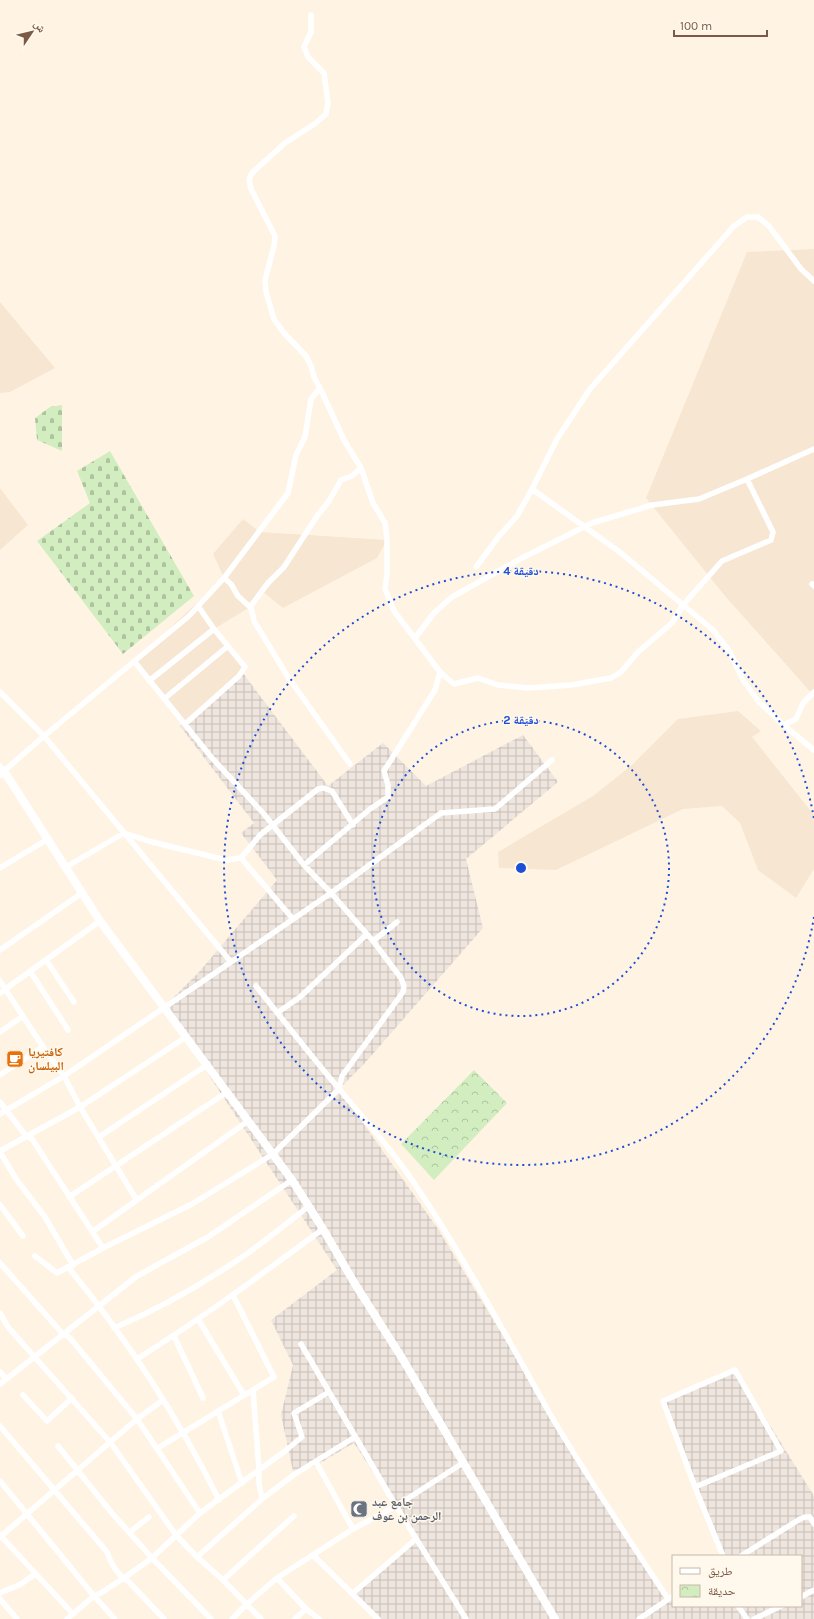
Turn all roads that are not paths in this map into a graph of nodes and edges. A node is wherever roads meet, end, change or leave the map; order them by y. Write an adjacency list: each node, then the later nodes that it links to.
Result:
1 (312, 15): 3 (street)
2 (814, 281): 7 (street)
3 (320, 388): 5 (street); 10 (street)
4 (814, 449): 6 (street)
5 (361, 468): 13 (street); 15 (street)
6 (747, 479): 8 (street); 11 (street)
7 (532, 489): 8 (street); 9 (street)
8 (585, 527): 11 (street); 15 (street)
9 (476, 567)
10 (224, 578): 12 (street); 13 (street)
11 (683, 605): 18 (street); 24 (street)
12 (198, 606): 14 (street); 17 (street)
13 (250, 607): 28 (street)
14 (214, 629): 16 (street); 19 (street)
15 (415, 638): 18 (street)
16 (228, 646): 22 (street); 23 (street)
17 (134, 661): 19 (street); 25 (street)
18 (440, 672): 31 (street)
19 (149, 681): 22 (street)
20 (814, 692): 24 (street)
21 (1, 694): 25 (street)
22 (164, 699): 23 (street)
23 (185, 724): 30 (street)
24 (784, 725): 26 (street)
25 (44, 736): 29 (street); 32 (street)
26 (814, 750)
27 (552, 760): 39 (street)
28 (350, 764)
29 (1, 770): 33 (street)
30 (273, 825): 31 (street); 34 (street); 35 (street)
31 (353, 825): 35 (street)
32 (124, 833): 34 (street); 36 (street); 47 (street)
33 (48, 839): 36 (street); 37 (street)
34 (240, 858): 40 (street)
35 (304, 865): 39 (street)
36 (66, 867): 38 (street)
37 (0, 868)
38 (82, 893): 41 (street); 45 (street)
39 (331, 893): 40 (street); 43 (street)
40 (293, 919): 47 (street)
41 (100, 921): 46 (street); 53 (street)
42 (397, 922): 44 (street)
43 (366, 934): 44 (street); 54 (street)
44 (373, 941): 63 (street)
45 (0, 950)
46 (46, 960): 48 (street); 52 (street)
47 (230, 962): 53 (street)
48 (30, 971): 51 (street); 56 (street)
49 (0, 981): 51 (street)
50 (256, 986): 54 (street)
51 (2, 991): 55 (street)
52 (74, 1002)
53 (164, 1007): 58 (street); 62 (street)
54 (277, 1013): 63 (street)
55 (23, 1016): 57 (street); 59 (street)
56 (68, 1030)
57 (0, 1032)
58 (186, 1037): 60 (street); 66 (street)
59 (43, 1047): 61 (street); 62 (street)
60 (207, 1065): 64 (street); 71 (street)
61 (0, 1075)
62 (64, 1076): 66 (street); 67 (street)
63 (339, 1089): 73 (street); 150 (street)
64 (227, 1092): 69 (street); 74 (street)
65 (0, 1102): 67 (street)
66 (80, 1107): 70 (street); 71 (street)
67 (6, 1110): 68 (street); 70 (street)
68 (0, 1114)
69 (248, 1120): 73 (street); 77 (street)
70 (26, 1136): 72 (street); 76 (street)
71 (99, 1137): 74 (street)
72 (0, 1152): 86 (street)
73 (273, 1154): 75 (street); 83 (street)
74 (116, 1166): 76 (street); 77 (street)
75 (292, 1180): 79 (street); 88 (street)
76 (69, 1197): 81 (street)
77 (136, 1199): 81 (street)
78 (0, 1204): 82 (street)
79 (308, 1206): 80 (street); 91 (street)
80 (323, 1229): 87 (street); 116 (street)
81 (92, 1232): 83 (street)
82 (23, 1236)
83 (103, 1248): 86 (street)
84 (35, 1256): 86 (street)
85 (0, 1263): 92 (street)
86 (71, 1266): 88 (street)
87 (233, 1295): 90 (street); 100 (street)
88 (99, 1307): 91 (street); 92 (street)
89 (0, 1313): 95 (street)
90 (198, 1319): 93 (street); 103 (street)
91 (114, 1328): 96 (street)
92 (64, 1334): 95 (street); 108 (street)
93 (174, 1336): 96 (street); 105 (street)
94 (300, 1344): 101 (street)
95 (35, 1357): 98 (street); 104 (street)
96 (137, 1359): 106 (street)
97 (0, 1372): 98 (street)
98 (6, 1379): 99 (street)
99 (0, 1384)
100 (253, 1390): 103 (street); 118 (street)
101 (329, 1392): 111 (street); 118 (street)
102 (23, 1395): 104 (street)
103 (244, 1395): 107 (street)
104 (72, 1398): 112 (street)
105 (203, 1398)
106 (163, 1400): 108 (street); 110 (street)
107 (218, 1411): 110 (street); 120 (street)
108 (137, 1419): 112 (street); 114 (street)
109 (0, 1426): 122 (street)
110 (183, 1431): 114 (street); 124 (street)
111 (355, 1437): 115 (street); 125 (street)
112 (110, 1442): 117 (street); 133 (street)
113 (58, 1446): 117 (street)
114 (158, 1448): 126 (street)
115 (316, 1462): 123 (street); 131 (street)
116 (463, 1463): 125 (street); 168 (street)
117 (77, 1470): 122 (street); 132 (street)
118 (259, 1470): 120 (street); 123 (street)
119 (0, 1481): 127 (street)
120 (242, 1483): 124 (street)
121 (695, 1487): 121 (street); 137 (street)
122 (54, 1490): 127 (street); 142 (street)
123 (262, 1499): 139 (street)
124 (219, 1500): 126 (street)
125 (396, 1506): 131 (street); 135 (street)
126 (200, 1513): 133 (street)
127 (27, 1514): 134 (street); 148 (street)
128 (294, 1516): 144 (street)
129 (148, 1517): 132 (street)
130 (814, 1524): 138 (street)
131 (354, 1528): 136 (street)
132 (130, 1532): 140 (street)
133 (176, 1535): 139 (street); 140 (street)
134 (0, 1536): 141 (street)
135 (416, 1539): 147 (street); 167 (street)
136 (313, 1555): 143 (street); 147 (street)
137 (723, 1555)
138 (743, 1555)
139 (197, 1557): 144 (street)
140 (152, 1558): 142 (street); 161 (street)
141 (35, 1574): 146 (street); 156 (street)
142 (124, 1578): 148 (street); 160 (street)
143 (277, 1578): 152 (street); 155 (street)
144 (223, 1580): 152 (street)
145 (814, 1590): 149 (street)
146 (0, 1594)
147 (352, 1594): 166 (street)
148 (94, 1596): 156 (street); 159 (street)
149 (802, 1596)
150 (670, 1598): 169 (street)
151 (0, 1599): 157 (street)
152 (247, 1604): 162 (street); 163 (street)
153 (739, 1607): 170 (street)
154 (779, 1607): 171 (street)
155 (306, 1609): 164 (street); 165 (street)
156 (73, 1614): 158 (street)
157 (17, 1619)
158 (67, 1619)
159 (116, 1619)
160 (164, 1619)
161 (211, 1619)
162 (232, 1619)
163 (261, 1619)
164 (295, 1619)
165 (319, 1619)
166 (378, 1619)
167 (466, 1619)
168 (555, 1619)
169 (639, 1619)
170 (747, 1619)
171 (754, 1619)

